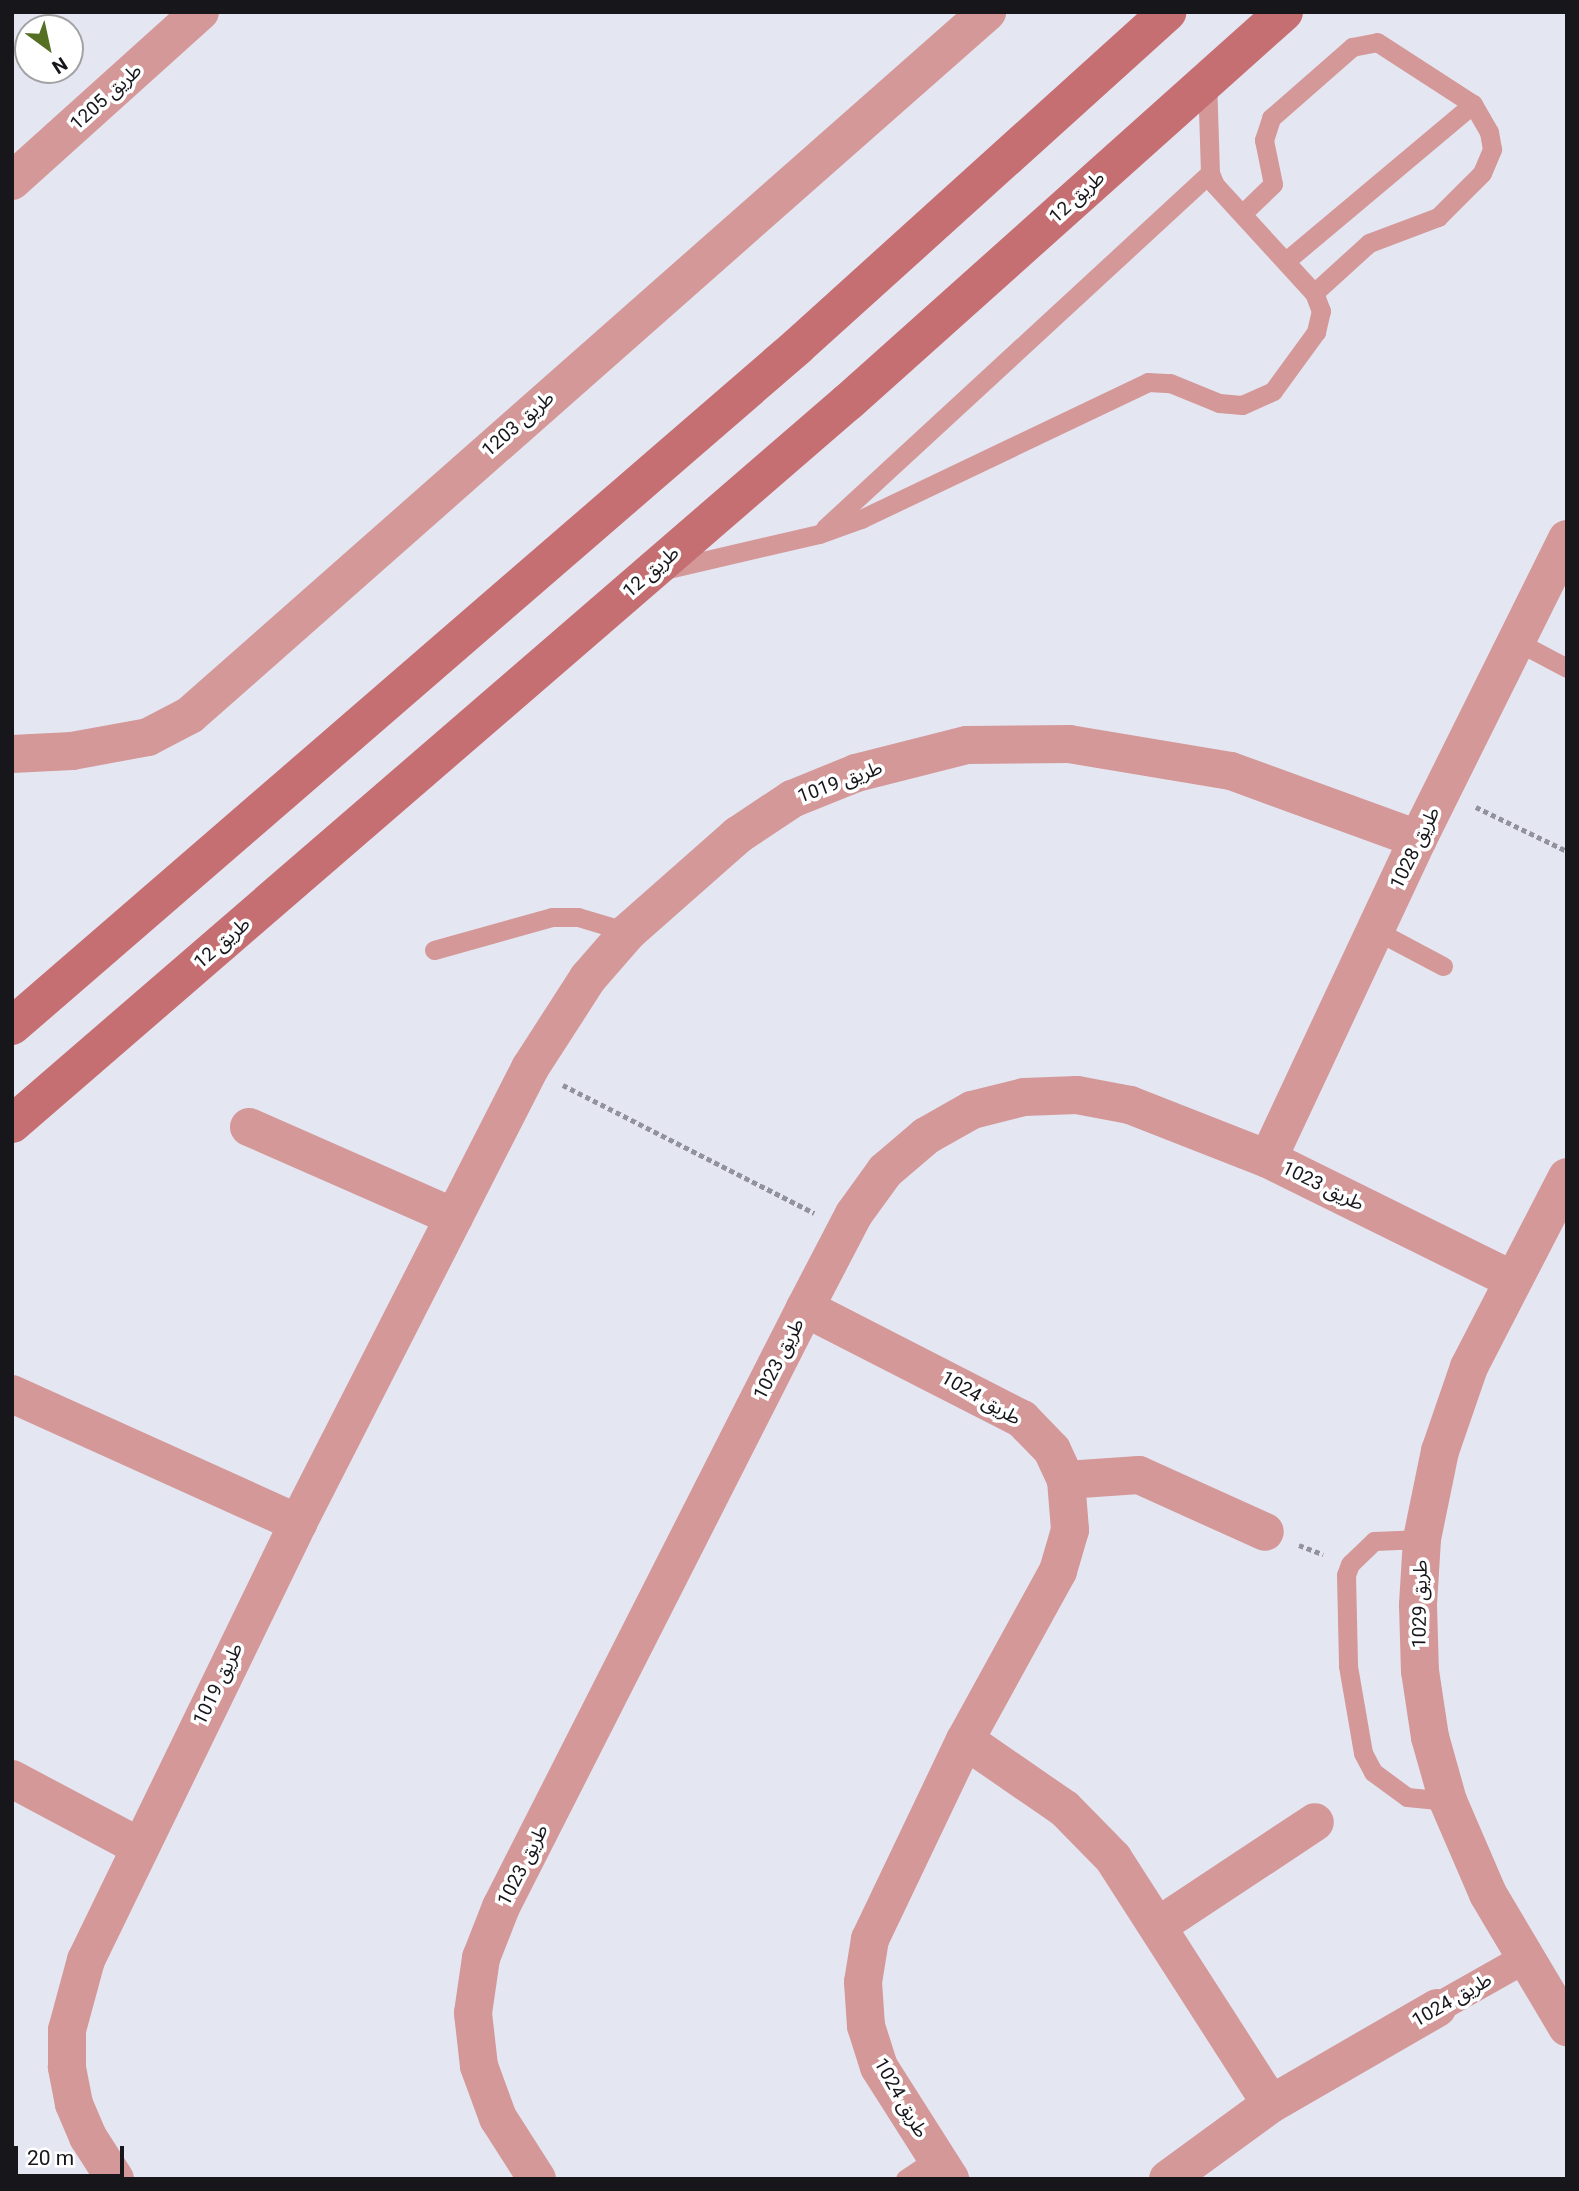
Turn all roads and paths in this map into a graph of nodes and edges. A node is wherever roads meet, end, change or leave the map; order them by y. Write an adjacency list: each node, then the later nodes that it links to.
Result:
1 (200, 12): 8 (street, طريق 1205)
2 (987, 12): 17 (street, طريق 1203)
3 (1168, 12): 25 (main road)
4 (1283, 12): 5 (main road, طريق 12)
5 (1207, 80): 7 (lane); 14 (main road, طريق 12)
6 (1473, 104): 9 (lane); 10 (lane); 11 (lane)
7 (1210, 173): 9 (lane); 12 (lane)
8 (12, 181)
9 (1242, 214): 10 (lane)
10 (1286, 261): 11 (lane)
11 (1314, 293): 12 (lane)
12 (819, 534): 14 (lane)
13 (1567, 539): 15 (street, طريق 1028)
14 (649, 574): 27 (main road, طريق 12)
15 (1516, 641): 16 (lane); 18 (street, طريق 1028)
16 (1567, 668)
17 (12, 754)
18 (1443, 790): 19 (street, طريق 1028); 20 (path)
19 (1418, 839): 21 (street, طريق 1028); 22 (street, طريق 1019)
20 (1567, 851)
21 (1375, 930): 24 (lane); 29 (street, طريق 1028)
22 (628, 932): 23 (lane); 26 (street, طريق 1019)
23 (433, 950)
24 (1443, 966)
25 (12, 1026)
26 (530, 1068): 31 (street, طريق 1019); 32 (path)
27 (12, 1124)
28 (249, 1127): 31 (street)
29 (1268, 1159): 32 (street, طريق 1023); 33 (street, طريق 1023)
30 (1567, 1177): 33 (street, طريق 1029)
31 (454, 1217): 37 (street, طريق 1019)
32 (846, 1229): 34 (street, طريق 1023)
33 (1513, 1280): 39 (street, طريق 1029)
34 (805, 1308): 36 (street, طريق 1024); 53 (street, طريق 1023)
35 (12, 1394): 37 (street)
36 (1066, 1480): 38 (street); 41 (street, طريق 1024)
37 (298, 1523): 45 (street, طريق 1019)
38 (1265, 1532): 40 (path)
39 (1422, 1539): 40 (lane); 43 (street, طريق 1029)
40 (1350, 1564): 43 (lane)
41 (965, 1740): 46 (street); 51 (street, طريق 1024)
42 (12, 1779): 45 (street)
43 (1448, 1801): 47 (street, طريق 1029)
44 (1315, 1822): 46 (street)
45 (138, 1846): 52 (street, طريق 1019)
46 (1158, 1926): 50 (street)
47 (1524, 1959): 48 (street, طريق 1024); 49 (street, طريق 1029)
48 (1437, 2008): 50 (street, طريق 1024)
49 (1567, 2027)
50 (1271, 2104): 55 (street, طريق 1024)
51 (943, 2169): 54 (lane)
52 (115, 2179)
53 (537, 2179)
54 (905, 2179)
55 (1168, 2179)

